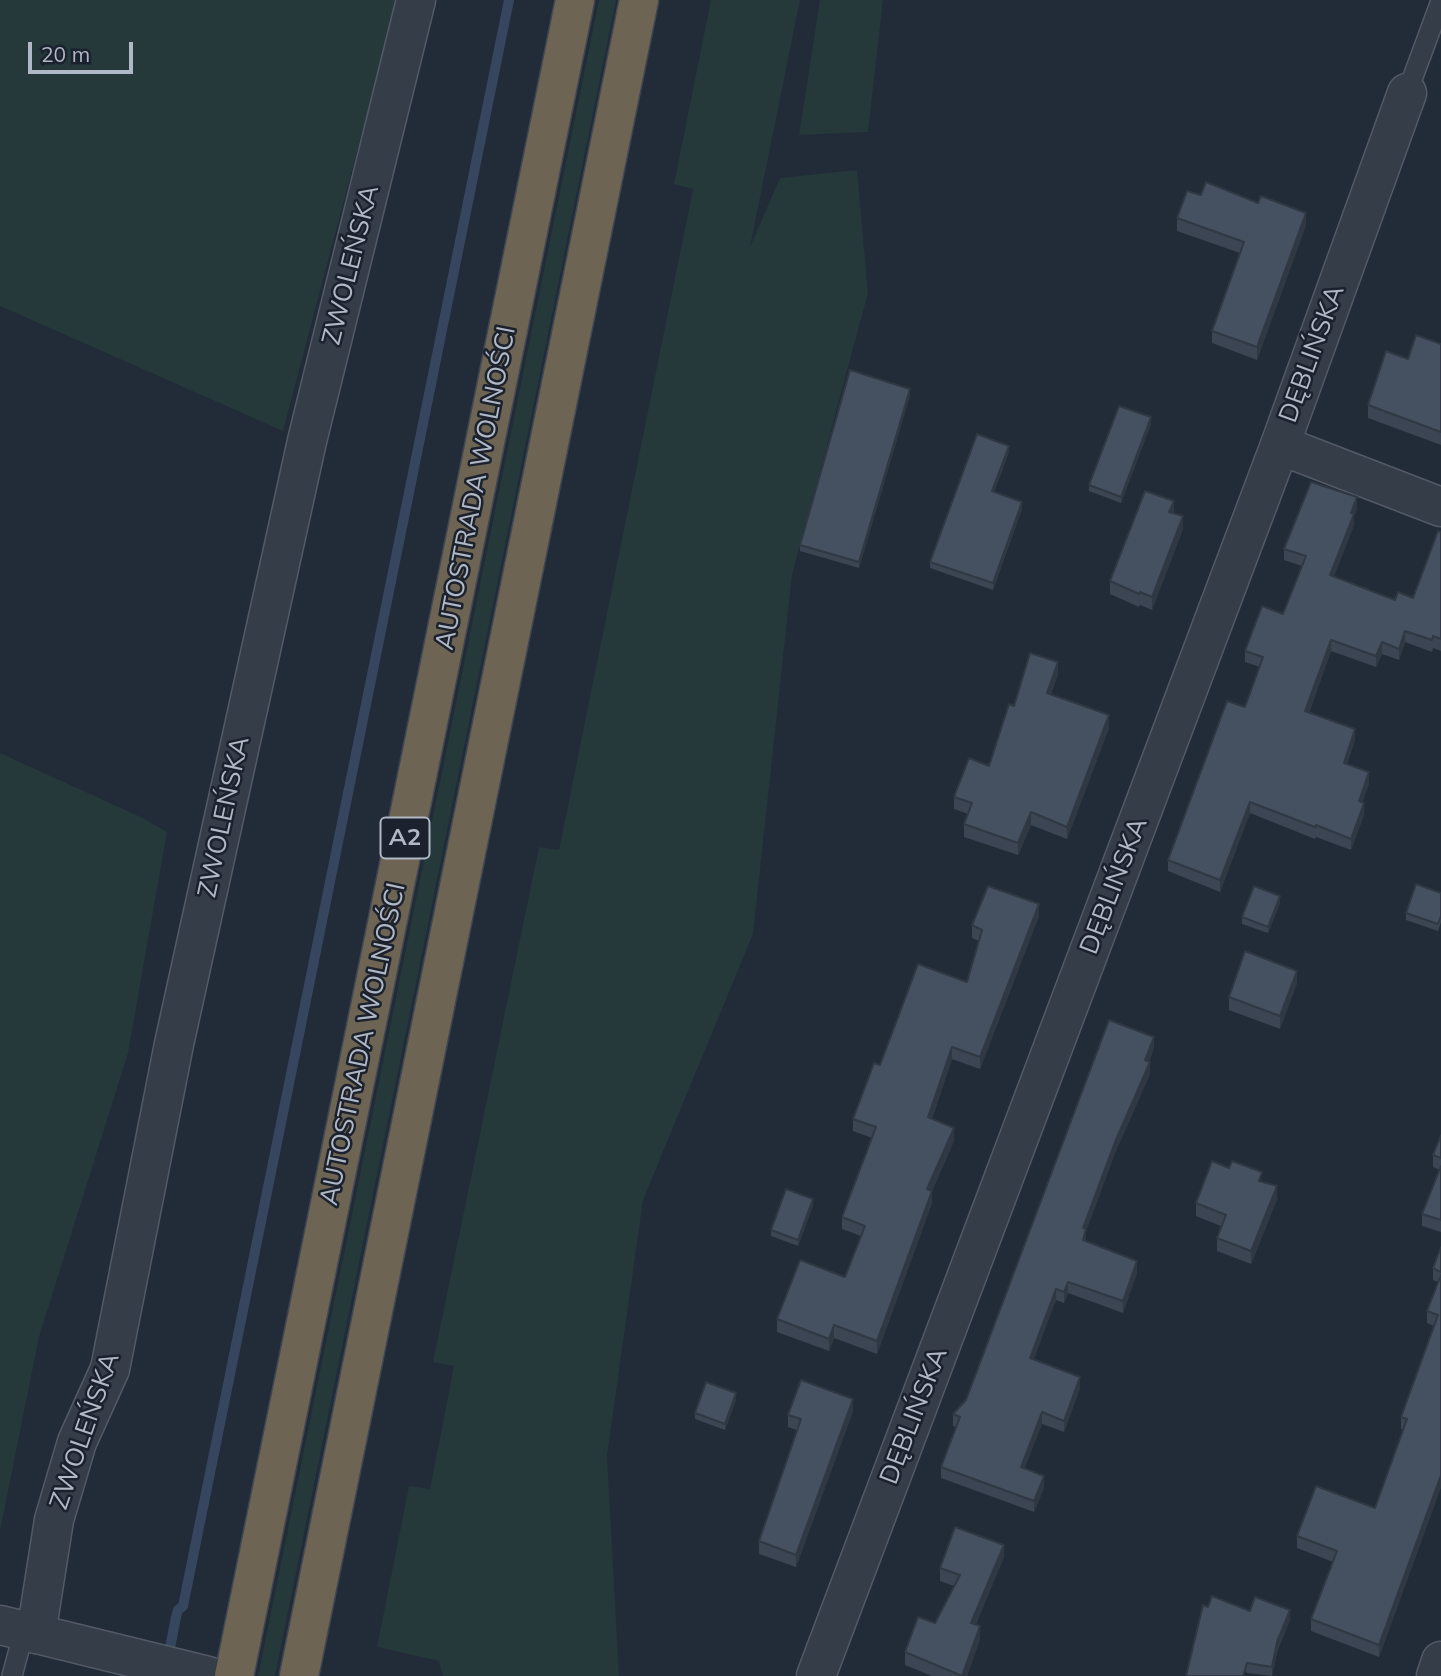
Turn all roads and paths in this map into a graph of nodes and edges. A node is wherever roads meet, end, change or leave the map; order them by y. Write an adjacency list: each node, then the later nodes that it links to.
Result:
1 (415, 0): 8 (street, ZWOLEŃSKA)
2 (575, 0): 12 (highway, AUTOSTRADA WOLNOŚCI / A2)
3 (639, 0): 13 (highway, A2)
4 (1441, 1): 5 (lane)
5 (1406, 93): 6 (street, DĘBLIŃSKA)
6 (1280, 445): 7 (street); 14 (street, DĘBLIŃSKA)
7 (1441, 507)
8 (20, 1629): 10 (lane); 11 (street)
9 (1441, 1661): 15 (street)
10 (12, 1676)
11 (208, 1676)
12 (234, 1676)
13 (299, 1676)
14 (816, 1676)
15 (1436, 1676)

